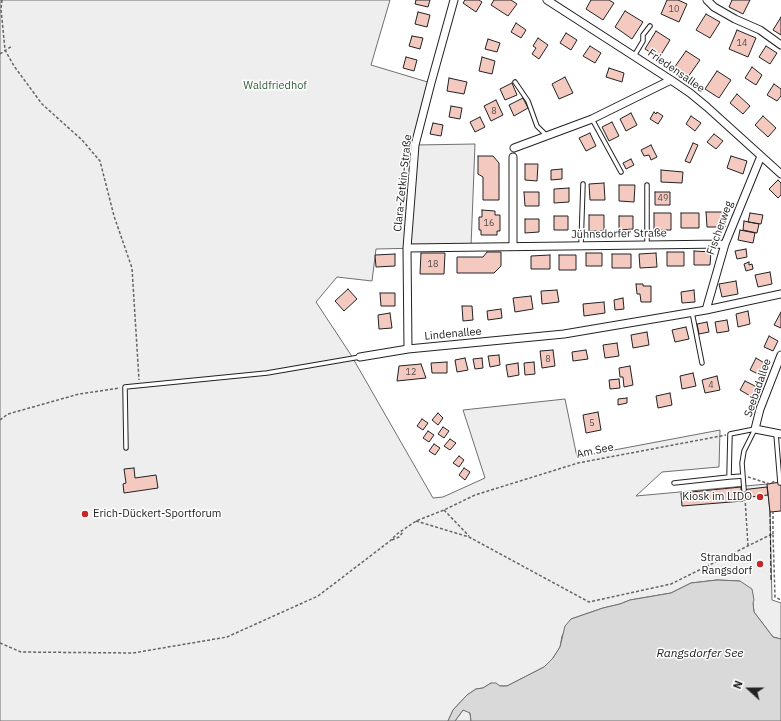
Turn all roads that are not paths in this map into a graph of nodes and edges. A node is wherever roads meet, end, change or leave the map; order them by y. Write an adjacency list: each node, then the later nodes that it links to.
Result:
1 (454, 0): 22 (street, Clara-Zetkin-Straße)
2 (547, 0): 6 (street, Friedensallee)
3 (707, 0): 5 (street)
4 (650, 26): 6 (lane)
5 (781, 45)
6 (634, 56): 7 (street, Friedensallee)
7 (671, 80): 9 (street); 12 (street, Friedensallee)
8 (515, 82): 10 (lane)
9 (592, 119): 10 (street); 14 (lane)
10 (547, 136): 11 (street)
11 (514, 148)
12 (761, 156): 15 (street, Friedensallee); 18 (street, Fischerweg)
13 (513, 157): 20 (street)
14 (621, 172)
15 (781, 174)
16 (583, 184): 21 (lane)
17 (647, 185): 19 (lane)
18 (725, 244): 19 (street, Jühnsdorfer Straße); 24 (street, Fischerweg)
19 (647, 245): 21 (street, Jühnsdorfer Straße)
20 (513, 246): 21 (street, Jühnsdorfer Straße); 22 (street, Jühnsdorfer Straße)
21 (581, 246)
22 (408, 248): 26 (street, Clara-Zetkin-Straße)
23 (781, 294): 24 (street, Lindenallee)
24 (706, 310): 25 (street, Lindenallee)
25 (692, 312): 26 (street, Lindenallee); 29 (lane)
26 (408, 349): 28 (street, Lindenallee)
27 (781, 355): 30 (street, Seebadallee)
28 (360, 357): 32 (lane, Lindenallee)
29 (702, 363)
30 (755, 429): 31 (street); 33 (lane); 34 (lane)
31 (779, 434): 36 (lane)
32 (126, 448)
33 (743, 476): 34 (lane); 37 (lane)
34 (729, 477): 35 (lane)
35 (674, 483)
36 (780, 483)
37 (744, 490)

